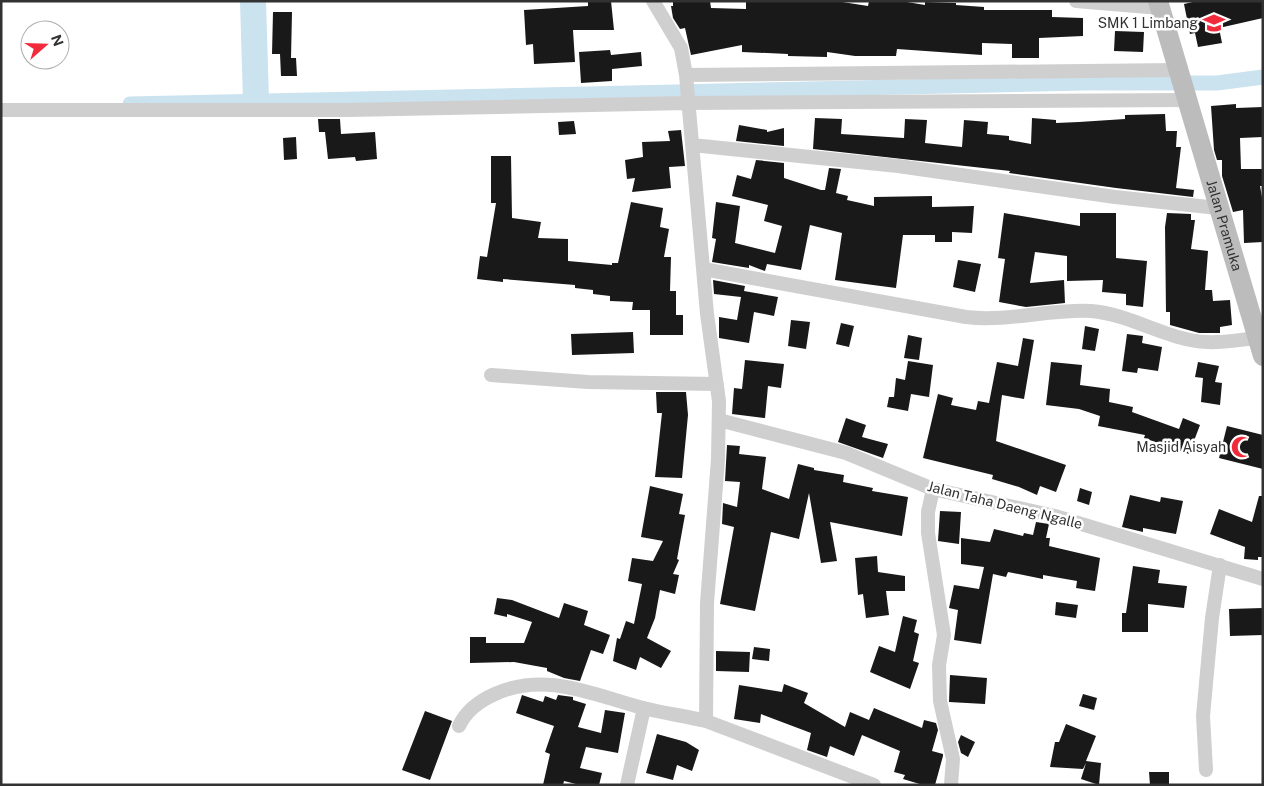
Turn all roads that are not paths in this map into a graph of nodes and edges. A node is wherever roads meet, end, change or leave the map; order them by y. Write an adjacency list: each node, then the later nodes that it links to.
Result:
1 (652, 1): 4 (street)
2 (1076, 1): 3 (street)
3 (1159, 5): 5 (street, Jalan Pramuka)
4 (686, 78): 5 (street); 6 (street)
5 (1182, 85): 6 (street); 9 (street, Jalan Pramuka)
6 (687, 101): 7 (street); 8 (street)
7 (1, 110)
8 (692, 145): 9 (street); 10 (street)
9 (1218, 208): 11 (street, Jalan Pramuka)
10 (702, 269): 11 (street); 13 (street)
11 (1260, 347)
12 (491, 375): 13 (street)
13 (717, 384): 14 (street)
14 (720, 420): 15 (street, Jalan Taha Daeng Ngalle); 19 (street)
15 (933, 489): 16 (street, Jalan Taha Daeng Ngalle); 24 (street)
16 (1220, 565): 17 (street, Jalan Taha Daeng Ngalle); 21 (street)
17 (1263, 579)
18 (644, 708): 19 (street); 20 (street); 22 (street)
19 (706, 721): 23 (street)
20 (459, 726)
21 (1206, 770)
22 (627, 785)
23 (874, 785)
24 (950, 785)

